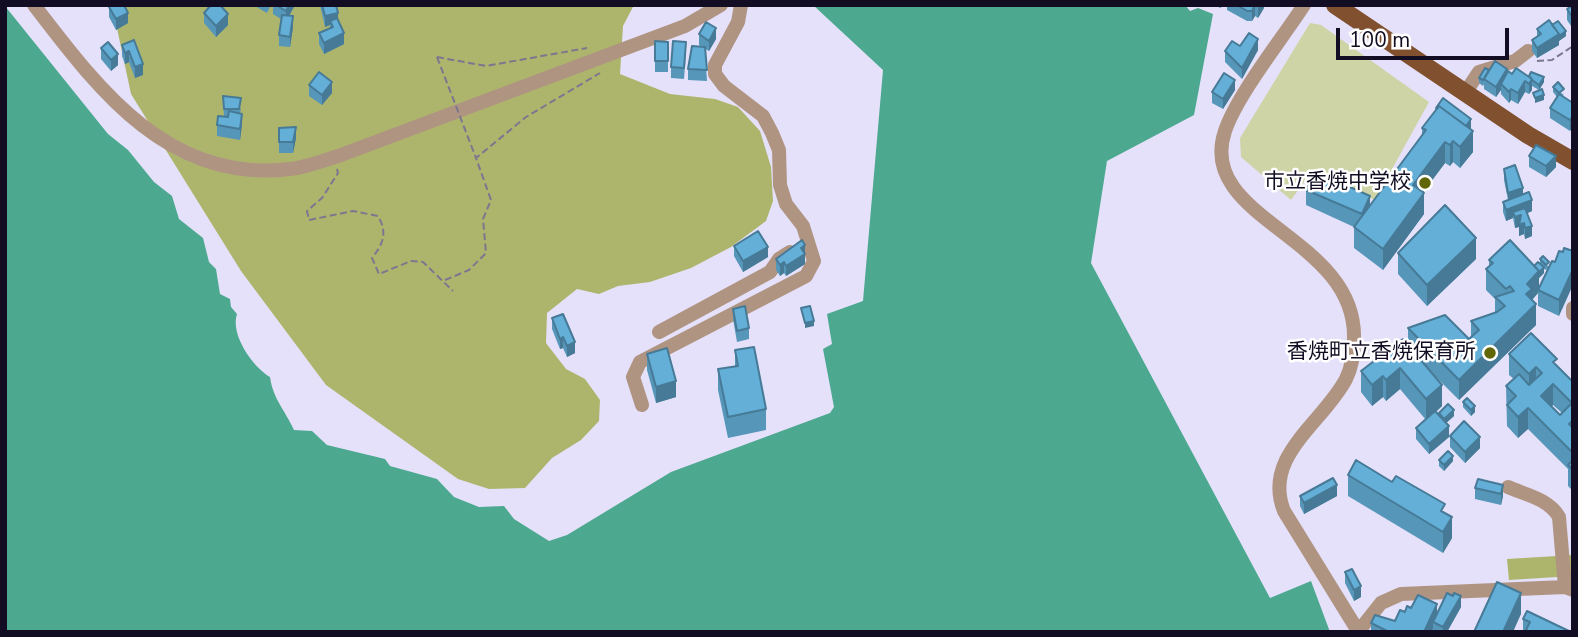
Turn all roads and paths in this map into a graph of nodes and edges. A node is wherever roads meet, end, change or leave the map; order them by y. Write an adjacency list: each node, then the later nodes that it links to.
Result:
1 (34, 5): 12 (street)
2 (721, 5): 12 (street)
3 (741, 5): 15 (street)
4 (1304, 5): 24 (street)
5 (1335, 5): 11 (main road)
6 (1573, 46): 9 (path)
7 (598, 47): 13 (path, bridge)
8 (1528, 51): 9 (street)
9 (1516, 61): 11 (street)
10 (607, 68): 13 (path)
11 (1465, 93): 14 (main road)
12 (334, 158): 16 (path)
13 (476, 158): 16 (path)
14 (1573, 161)
15 (809, 240): 20 (street); 21 (street)
16 (445, 280): 17 (path)
17 (453, 291)
18 (1573, 307): 19 (street)
19 (1573, 314)
20 (659, 332)
21 (642, 405)
22 (1508, 487): 23 (street)
23 (1569, 588): 24 (street)
24 (1358, 631)

